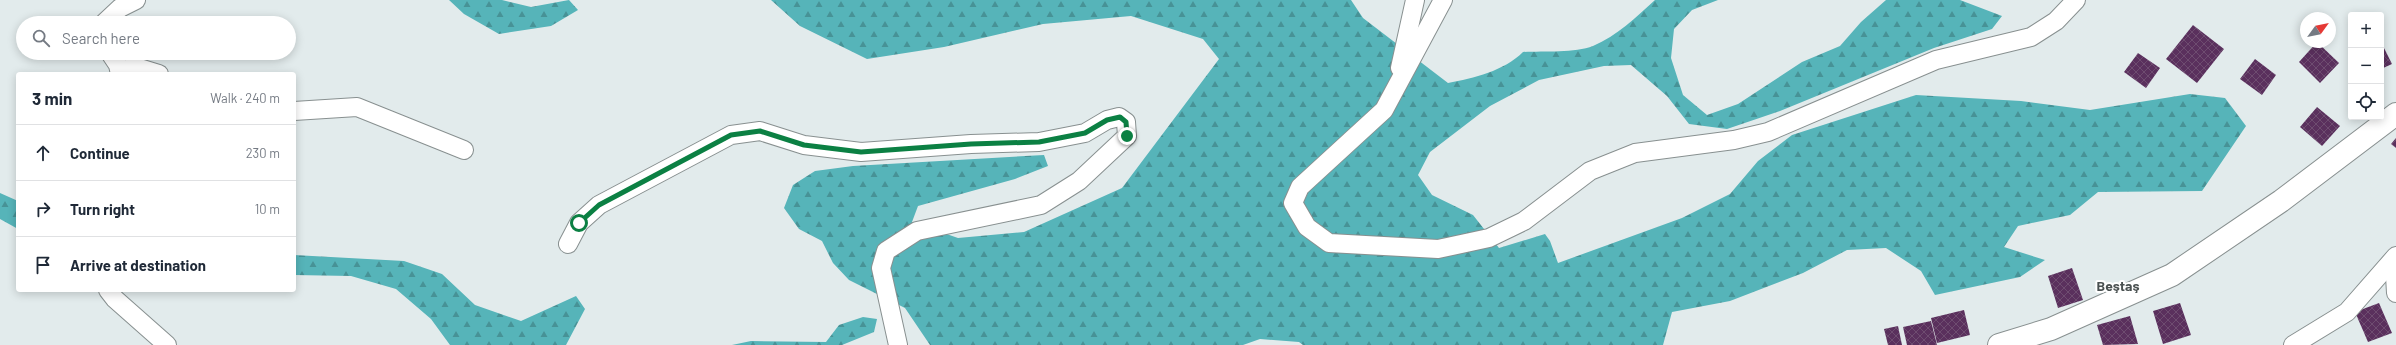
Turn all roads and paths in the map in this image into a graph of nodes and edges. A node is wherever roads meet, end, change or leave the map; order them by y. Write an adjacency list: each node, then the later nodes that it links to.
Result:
1 (136, 0): 5 (street)
2 (1415, 0): 10 (street)
3 (1443, 0): 10 (street)
4 (2076, 0): 10 (street)
5 (111, 16)
6 (115, 60): 7 (street)
7 (120, 72)
8 (124, 72): 9 (street)
9 (152, 72)
10 (1396, 88)
11 (296, 111): 13 (street)
12 (2396, 114): 20 (street)
13 (464, 150)
14 (568, 244): 19 (street)
15 (2395, 257): 17 (street); 21 (street)
16 (109, 292): 18 (street)
17 (2396, 293)
18 (167, 345)
19 (898, 345)
20 (1999, 345)
21 (2293, 345)

